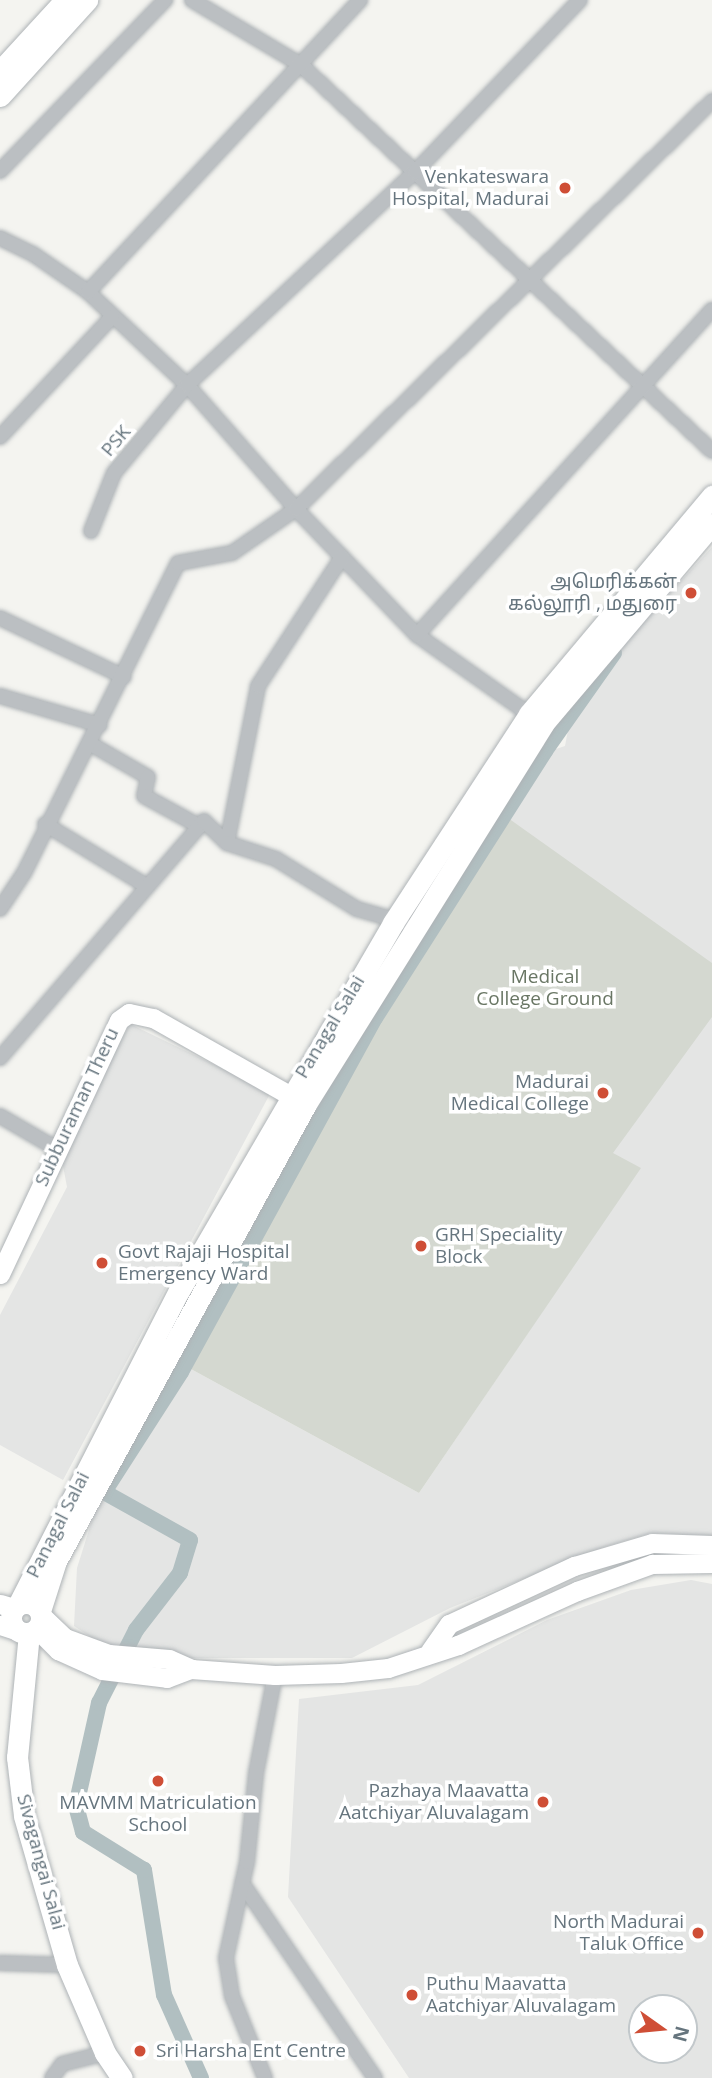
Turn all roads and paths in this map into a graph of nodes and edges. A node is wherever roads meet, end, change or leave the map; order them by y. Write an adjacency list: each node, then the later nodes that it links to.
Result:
1 (65, 0): 8 (main road)
2 (87, 0): 9 (main road)
3 (165, 0): 11 (street)
4 (192, 0): 7 (street)
5 (360, 0): 7 (street)
6 (580, 0): 12 (street, PSK)
7 (300, 64): 12 (street); 15 (street)
8 (0, 71)
9 (0, 96)
10 (712, 101): 14 (street)
11 (0, 171)
12 (415, 172): 14 (street); 18 (street, PSK)
13 (0, 238): 15 (street)
14 (529, 279): 19 (street); 23 (street)
15 (88, 292): 17 (street)
16 (712, 310): 19 (street)
17 (112, 317): 18 (street); 20 (street)
18 (187, 385): 23 (street); 25 (street, PSK)
19 (644, 387): 21 (street); 28 (street)
20 (0, 437)
21 (712, 451)
22 (712, 496): 31 (main road, Panagal Salai)
23 (296, 509): 26 (street); 29 (street)
24 (712, 524): 31 (main road, Panagal Salai)
25 (91, 531)
26 (342, 557): 28 (street); 36 (street)
27 (0, 618): 29 (street)
28 (417, 635): 31 (street)
29 (124, 677): 32 (street)
30 (0, 696): 32 (street)
31 (536, 719): 39 (main road, Panagal Salai); 40 (main road, Panagal Salai)
32 (100, 725): 33 (street)
33 (89, 743): 34 (street); 35 (street)
34 (45, 824): 37 (street); 38 (street)
35 (199, 826): 36 (street); 37 (street)
36 (227, 843): 39 (street)
37 (145, 885): 41 (street)
38 (0, 909)
39 (395, 920): 40 (street); 43 (main road, Panagal Salai)
40 (419, 926): 43 (main road, Panagal Salai)
41 (0, 1058)
42 (0, 1100): 44 (street)
43 (297, 1100): 45 (street, Subburaman Theru); 49 (main road, Panagal Salai); 50 (main road, Panagal Salai)
44 (2, 1117): 45 (street)
45 (57, 1149): 46 (street, Subburaman Theru)
46 (0, 1274)
47 (712, 1545): 51 (street)
48 (712, 1563): 51 (street)
49 (11, 1606): 50 (main road)
50 (27, 1624): 52 (street); 55 (main road, Sivagangai Salai)
51 (430, 1651): 52 (street)
52 (275, 1675): 53 (street)
53 (242, 1882): 59 (street); 60 (street)
54 (0, 1963): 55 (street)
55 (67, 1965): 56 (main road, Sivagangai Salai)
56 (105, 2053): 57 (street); 58 (main road, Sivagangai Salai)
57 (52, 2078)
58 (122, 2078)
59 (265, 2078)
60 (375, 2078)

